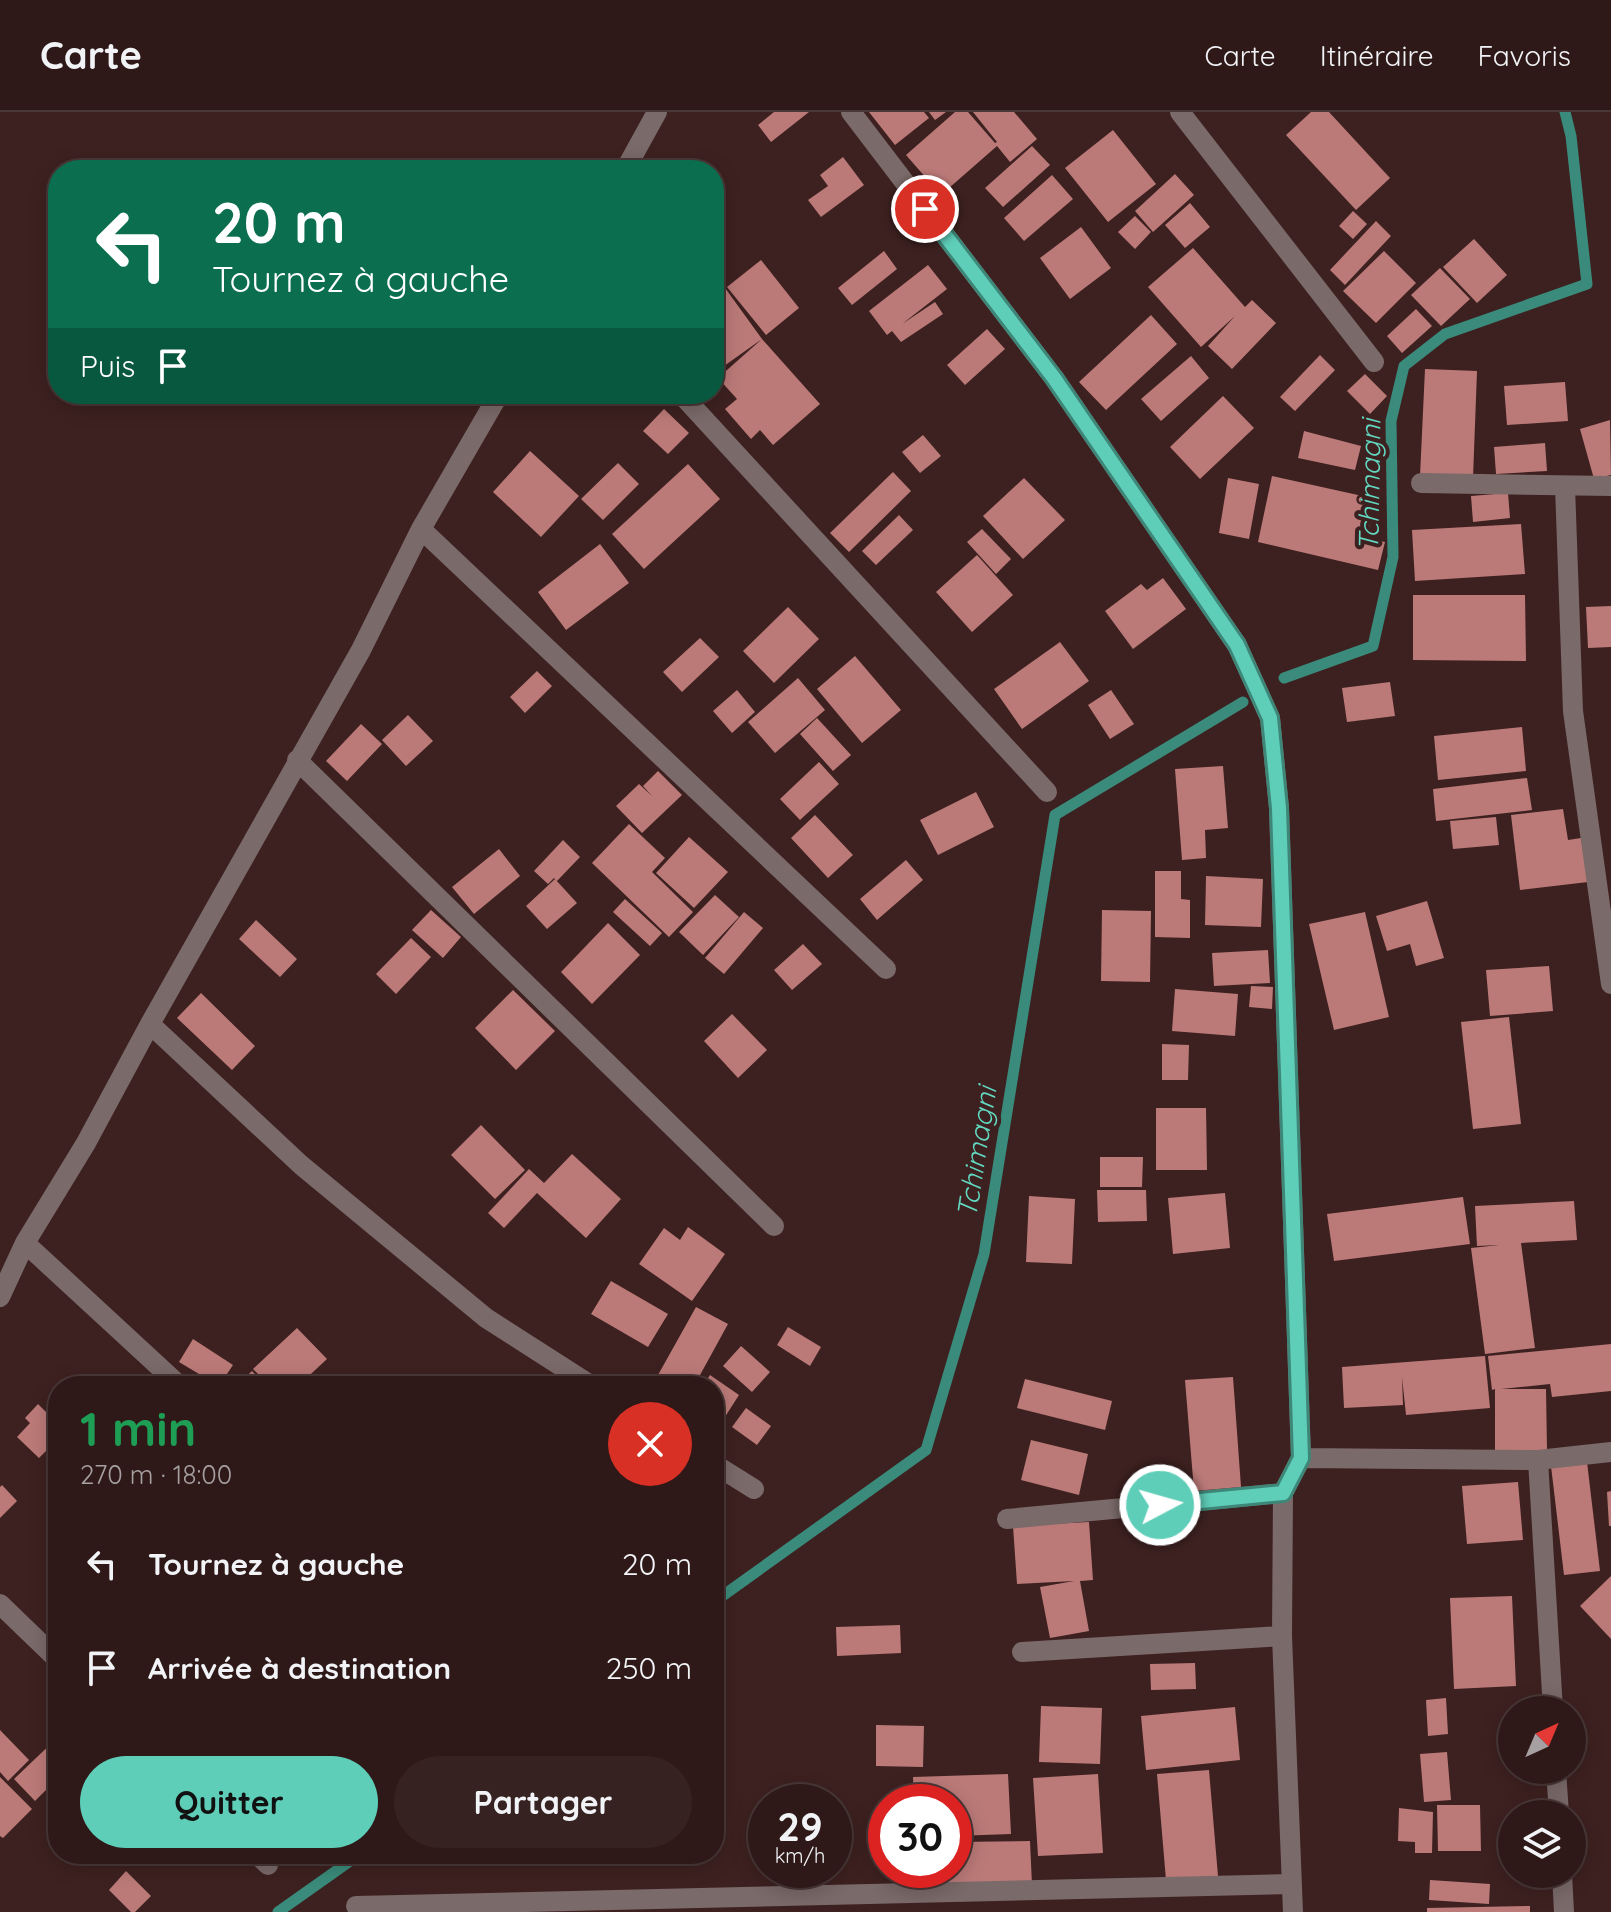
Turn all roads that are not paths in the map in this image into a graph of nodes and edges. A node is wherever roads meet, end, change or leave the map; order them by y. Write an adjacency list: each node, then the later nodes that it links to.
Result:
1 (657, 112): 4 (street)
2 (851, 112): 23 (street)
3 (1180, 112): 5 (street)
4 (631, 160)
5 (1374, 362)
6 (493, 404): 11 (street)
7 (690, 404): 13 (street)
8 (1421, 483): 9 (street)
9 (1565, 486): 10 (street); 15 (street)
10 (1611, 486)
11 (421, 529): 12 (street); 14 (street)
12 (297, 760): 16 (street); 17 (street)
13 (1047, 792)
14 (886, 969)
15 (1611, 984)
16 (150, 1024): 18 (street); 21 (street)
17 (774, 1226)
18 (25, 1243): 19 (street); 20 (street)
19 (0, 1297)
20 (169, 1376)
21 (576, 1376)
22 (1611, 1452): 24 (street)
23 (1301, 1458): 24 (street); 27 (street)
24 (1538, 1460): 34 (street)
25 (724, 1470): 26 (street)
26 (754, 1489)
27 (1283, 1493): 28 (street); 31 (street)
28 (1007, 1519)
29 (8, 1611): 30 (street); 32 (street)
30 (0, 1634)
31 (1282, 1636): 33 (street); 35 (street)
32 (48, 1650)
33 (1022, 1652)
34 (1552, 1696)
35 (1292, 1884): 38 (street); 39 (street)
36 (1563, 1888): 40 (street)
37 (356, 1906): 38 (street)
38 (586, 1907)
39 (1293, 1912)
40 (1564, 1912)

